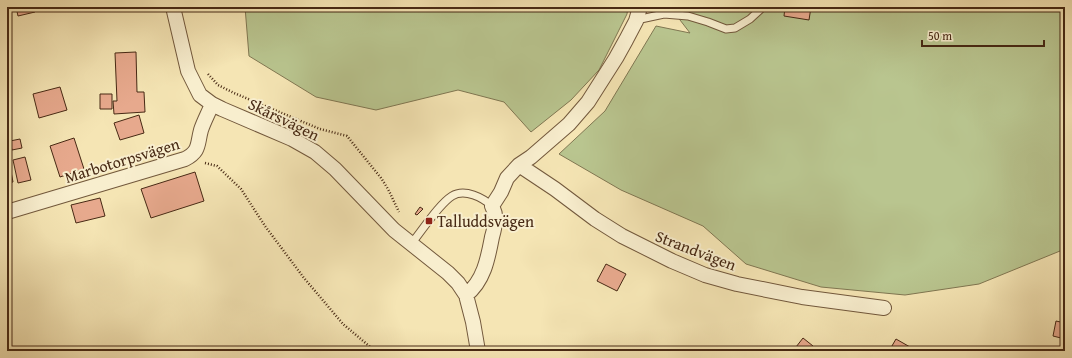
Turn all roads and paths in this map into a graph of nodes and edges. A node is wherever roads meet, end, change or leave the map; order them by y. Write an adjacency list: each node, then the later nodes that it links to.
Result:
1 (173, 7): 4 (street, Skårsvägen)
2 (763, 7): 3 (lane)
3 (638, 14): 6 (street)
4 (212, 104): 5 (street, Marbotorpsvägen); 9 (street, Skårsvägen)
5 (192, 156): 8 (street, Marbotorpsvägen); 12 (path)
6 (519, 165): 7 (street); 11 (street, Strandvägen)
7 (492, 206): 9 (lane); 10 (street)
8 (7, 212)
9 (411, 244): 10 (street, Skårsvägen)
10 (466, 295): 13 (street)
11 (884, 308)
12 (375, 351)
13 (478, 351)

